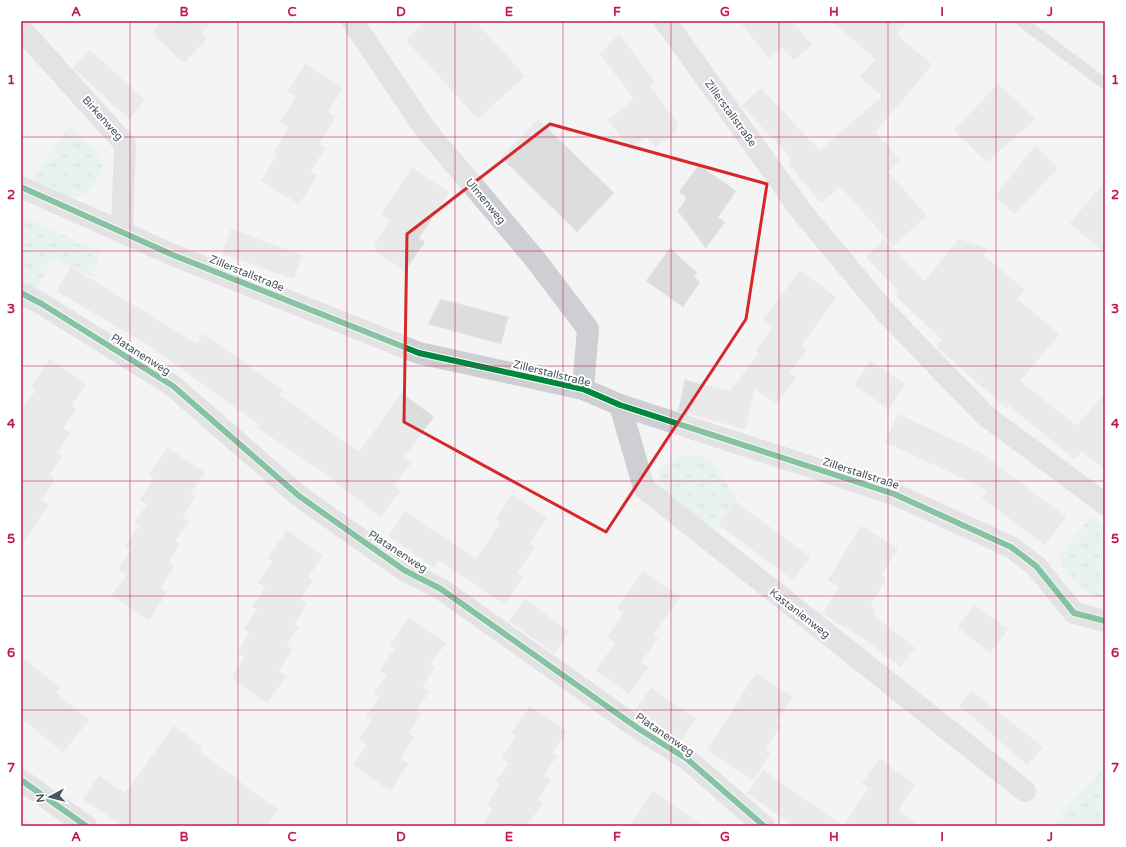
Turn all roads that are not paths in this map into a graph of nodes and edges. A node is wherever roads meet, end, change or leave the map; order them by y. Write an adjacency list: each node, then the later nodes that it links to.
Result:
1 (352, 21): 9 (street, Ulmenweg)
2 (665, 21): 11 (street, Zillerstallstraße)
3 (1020, 21): 5 (lane)
4 (21, 29): 7 (street, Birkenweg)
5 (1105, 84)
6 (21, 187): 7 (street, Zillerstallstraße)
7 (122, 231): 9 (street, Zillerstallstraße)
8 (21, 293): 16 (street, Platanenweg)
9 (583, 389): 10 (street, Zillerstallstraße)
10 (620, 405): 12 (street, Zillerstallstraße); 14 (street, Kastanienweg)
11 (1105, 504)
12 (1105, 621)
13 (21, 780): 15 (street)
14 (1025, 791)
15 (86, 826)
16 (764, 826)

